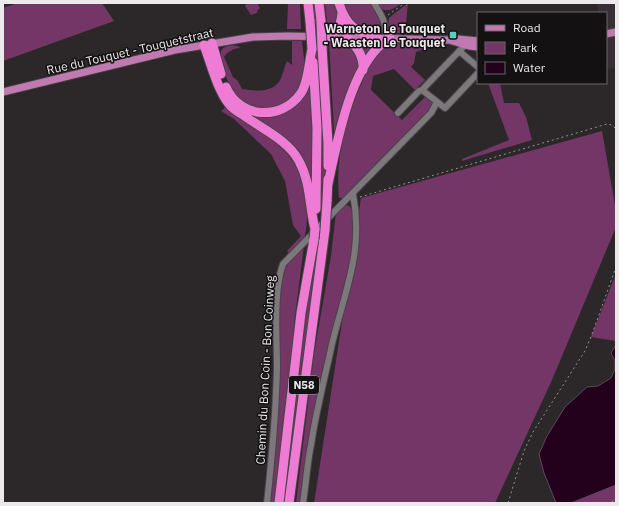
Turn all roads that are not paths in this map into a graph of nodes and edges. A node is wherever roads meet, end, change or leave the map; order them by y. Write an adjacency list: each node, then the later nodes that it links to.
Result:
1 (308, 3): 14 (highway, N58, bridge)
2 (319, 3): 23 (highway, N58, bridge)
3 (339, 3): 5 (highway)
4 (374, 3): 8 (street)
5 (342, 13): 6 (highway); 8 (highway)
6 (331, 37): 7 (main road, Rue du Touquet - Touquetstraat); 11 (main road, Rue du Touquet - Touquetstraat)
7 (347, 37): 8 (main road, Rue du Touquet - Touquetstraat); 17 (highway)
8 (385, 38): 9 (main road, Rue du Touquet - Touquetstraat); 17 (highway)
9 (452, 39): 10 (main road, Rue du Touquet - Touquetstraat); 12 (main road, Rue du Touquet - Touquetstraat)
10 (477, 40)
11 (208, 44): 14 (highway); 20 (main road, Rue du Touquet - Touquetstraat); 25 (highway)
12 (465, 45): 13 (main road, Rue du Touquet - Touquetstraat); 15 (street)
13 (477, 47)
14 (312, 49): 25 (highway, N58)
15 (459, 51): 16 (street); 19 (street)
16 (477, 66)
17 (362, 71): 23 (highway)
18 (477, 74): 21 (street)
19 (422, 90): 21 (street); 22 (street)
20 (3, 92)
21 (437, 102): 24 (street, Chemin du Bon Coin - Bon Coinweg)
22 (398, 113)
23 (328, 184): 28 (highway, N58, bridge)
24 (353, 196): 26 (street, Chemin du Bon Coin - Bon Coinweg); 29 (street)
25 (314, 210): 27 (highway, N58, bridge)
26 (267, 503)
27 (279, 503)
28 (289, 503)
29 (303, 503)

